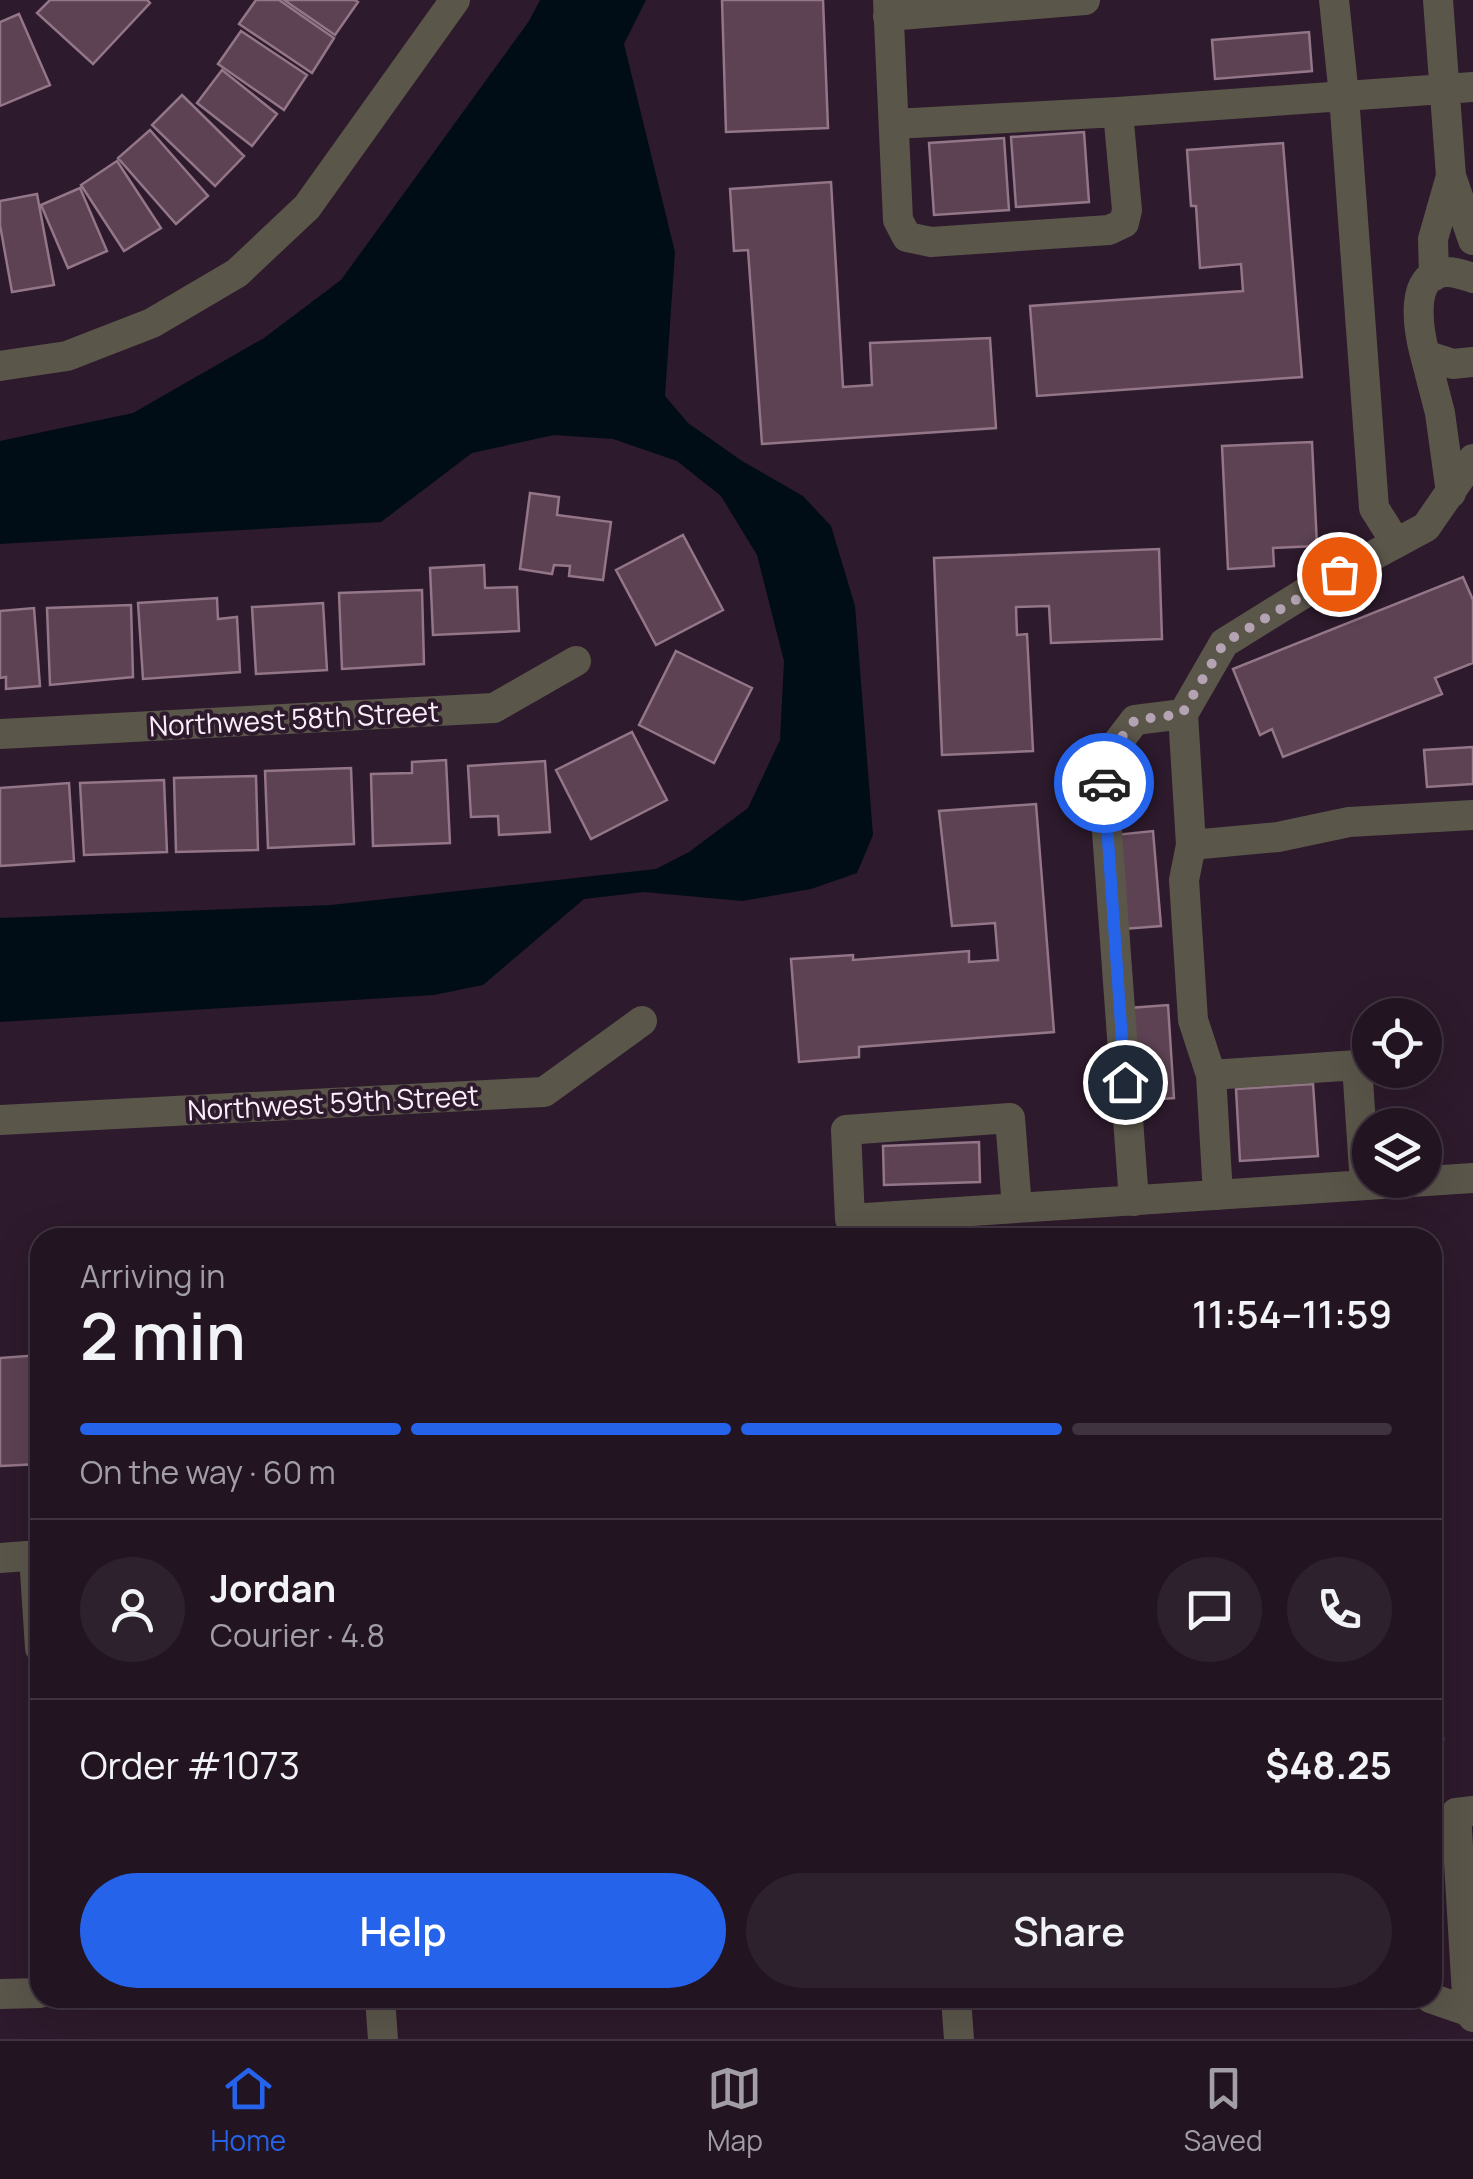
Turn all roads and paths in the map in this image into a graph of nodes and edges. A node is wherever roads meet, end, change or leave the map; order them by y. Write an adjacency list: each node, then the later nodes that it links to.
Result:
1 (455, 0): 16 (street)
2 (1086, 0): 5 (street)
3 (1334, 0): 7 (street)
4 (1438, 0): 6 (street)
5 (888, 8): 9 (street)
6 (1459, 88): 7 (street); 10 (street)
7 (1344, 96): 8 (street); 19 (street)
8 (1118, 112): 9 (street); 9 (street)
9 (894, 124)
10 (1451, 176): 11 (street); 12 (street)
11 (1473, 240)
12 (1434, 276): 13 (street); 14 (street)
13 (1473, 278)
14 (1426, 355): 15 (street); 18 (street)
15 (1473, 362)
16 (0, 366)
17 (1473, 459): 18 (street)
18 (1451, 492): 19 (street)
19 (1396, 543): 21 (street)
20 (576, 661): 22 (street, Northwest 58th Street)
21 (1182, 714): 24 (street); 33 (street)
22 (0, 734)
23 (1473, 815): 24 (street)
24 (1191, 845): 26 (street)
25 (642, 1021): 28 (street, Northwest 59th Street)
26 (1212, 1075): 27 (street); 32 (street)
27 (1359, 1108)
28 (0, 1120)
29 (1473, 1178): 30 (street)
30 (1442, 1180)
31 (1352, 1186): 32 (street)
32 (1218, 1196): 33 (street)
33 (1134, 1201): 34 (street)
34 (1017, 1208): 34 (street)
35 (30, 1556): 36 (street)
36 (0, 1558)
37 (1454, 1813): 43 (street)
38 (30, 1992): 39 (street)
39 (0, 1994)
40 (1442, 2002): 43 (street)
41 (381, 2008): 44 (street)
42 (957, 2008): 45 (street)
43 (1471, 2012)
44 (383, 2039)
45 (959, 2039)

